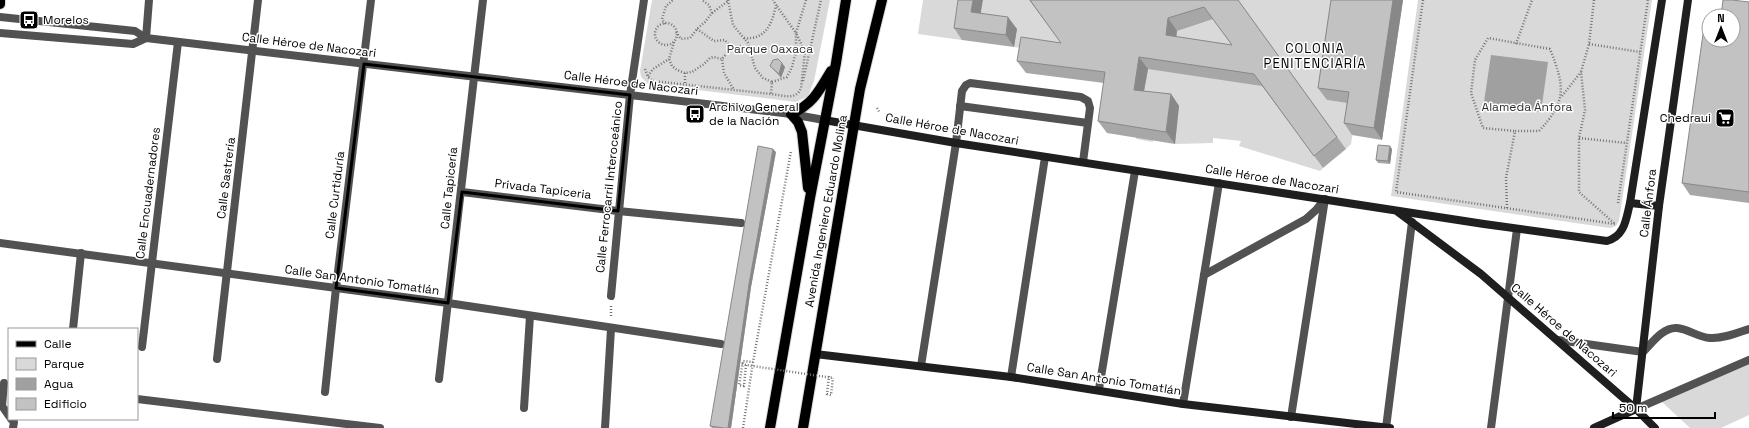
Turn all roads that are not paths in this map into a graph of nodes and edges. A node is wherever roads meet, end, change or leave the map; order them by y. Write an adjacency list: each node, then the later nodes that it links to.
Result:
1 (0, 0): 11 (main road)
2 (149, 0): 14 (street)
3 (258, 0): 16 (street, Calle Sastrería)
4 (371, 0): 18 (street, Calle Curtiduría)
5 (483, 0): 19 (street, Calle Tapicería)
6 (644, 0): 20 (street, Calle Ferrocarril Interoceánico)
7 (846, 0): 17 (main road, Avenida Ingeniero Eduardo Molina)
8 (882, 0): 25 (main road, Avenida Ingeniero Eduardo Molina)
9 (1662, 0): 34 (street, Calle Ánfora)
10 (1688, 0): 35 (street, Calle Ánfora)
11 (0, 4)
12 (0, 17): 14 (street, Calle Héroe de Nacozari)
13 (0, 33): 14 (street, Calle Héroe de Nacozari)
14 (146, 38): 15 (street, Calle Héroe de Nacozari)
15 (178, 42): 16 (street, Calle Héroe de Nacozari); 44 (street, Calle Encuadernadores)
16 (252, 51): 18 (street, Calle Héroe de Nacozari); 45 (street, Calle Sastrería)
17 (836, 63): 22 (main road); 23 (main road, Avenida Ingeniero Eduardo Molina)
18 (364, 64): 19 (street, Calle Héroe de Nacozari); 47 (street, Calle Curtiduría)
19 (474, 76): 20 (street, Calle Héroe de Nacozari); 31 (street, Calle Tapicería)
20 (630, 95): 22 (street, Calle Héroe de Nacozari); 37 (street, Calle Ferrocarril Interoceánico)
21 (960, 106): 24 (street); 24 (street); 26 (street)
22 (791, 114): 23 (street, Calle Héroe de Nacozari); 32 (main road)
23 (824, 120): 25 (street, Calle Héroe de Nacozari); 32 (main road, Avenida Ingeniero Eduardo Molina)
24 (1088, 123): 28 (street)
25 (854, 124): 26 (street, Calle Héroe de Nacozari); 59 (main road, Avenida Ingeniero Eduardo Molina)
26 (956, 143): 27 (street, Calle Héroe de Nacozari); 62 (street)
27 (1045, 157): 28 (street, Calle Héroe de Nacozari); 63 (street)
28 (1083, 162): 29 (street, Calle Héroe de Nacozari)
29 (1135, 171): 30 (street, Calle Héroe de Nacozari); 66 (street)
30 (1219, 183): 33 (street, Calle Héroe de Nacozari); 46 (street)
31 (462, 192): 37 (street, Privada Tapiceria); 50 (street, Calle Tapicería)
32 (810, 198): 76 (main road, Avenida Ingeniero Eduardo Molina)
33 (1325, 199): 36 (street, Calle Héroe de Nacozari); 46 (street); 73 (street)
34 (1630, 203): 35 (street); 41 (street, Calle Ánfora)
35 (1659, 206): 58 (street, Calle Ánfora)
36 (1396, 210): 38 (street, Calle Héroe de Nacozari); 40 (street, Calle Héroe de Nacozari)
37 (618, 211): 39 (street, Privada Tapiceria); 48 (street, Calle Ferrocarril Interoceánico)
38 (1412, 222): 49 (street, Calle Héroe de Nacozari); 78 (street)
39 (741, 224)
40 (1517, 229): 41 (street, Calle Héroe de Nacozari); 49 (street)
41 (1607, 241)
42 (0, 243): 43 (street, Calle San Antonio Tomatlán)
43 (81, 253): 44 (street, Calle San Antonio Tomatlán); 52 (street)
44 (152, 263): 45 (street, Calle San Antonio Tomatlán); 57 (street, Calle Encuadernadores)
45 (227, 273): 47 (street, Calle San Antonio Tomatlán); 60 (street, Calle Sastrería)
46 (1204, 275): 69 (street)
47 (336, 288): 50 (street, Calle San Antonio Tomatlán); 67 (street, Calle Curtiduría)
48 (610, 296)
49 (1508, 297): 55 (street, Calle Héroe de Nacozari); 80 (street)
50 (448, 303): 51 (street, Calle San Antonio Tomatlán); 64 (street, Calle Tapicería)
51 (530, 316): 54 (street, Calle San Antonio Tomatlán); 70 (street)
52 (73, 328)
53 (1749, 328): 58 (street)
54 (611, 329): 56 (street, Calle San Antonio Tomatlán); 75 (street)
55 (1558, 340): 58 (street); 71 (street, Calle Héroe de Nacozari)
56 (721, 344)
57 (142, 348)
58 (1643, 352): 71 (street, Calle Ánfora)
59 (815, 354): 62 (street, Calle San Antonio Tomatlán); 77 (main road, Avenida Ingeniero Eduardo Molina)
60 (217, 359)
61 (1749, 360): 71 (street)
62 (921, 366): 63 (street, Calle San Antonio Tomatlán)
63 (1011, 377): 66 (street, Calle San Antonio Tomatlán)
64 (439, 379)
65 (4, 383): 72 (street)
66 (1099, 389): 69 (street, Calle San Antonio Tomatlán)
67 (325, 392)
68 (138, 399): 74 (street)
69 (1183, 404): 73 (street, Calle San Antonio Tomatlán)
70 (524, 408)
71 (1636, 409): 81 (street); 82 (street, Calle Héroe de Nacozari)
72 (8, 415)
73 (1291, 417): 78 (street, Calle San Antonio Tomatlán)
74 (380, 428)
75 (605, 428)
76 (770, 428)
77 (803, 428)
78 (1386, 428): 79 (street, Calle San Antonio Tomatlán)
79 (1390, 428)
80 (1491, 428)
81 (1594, 428)
82 (1655, 428)

